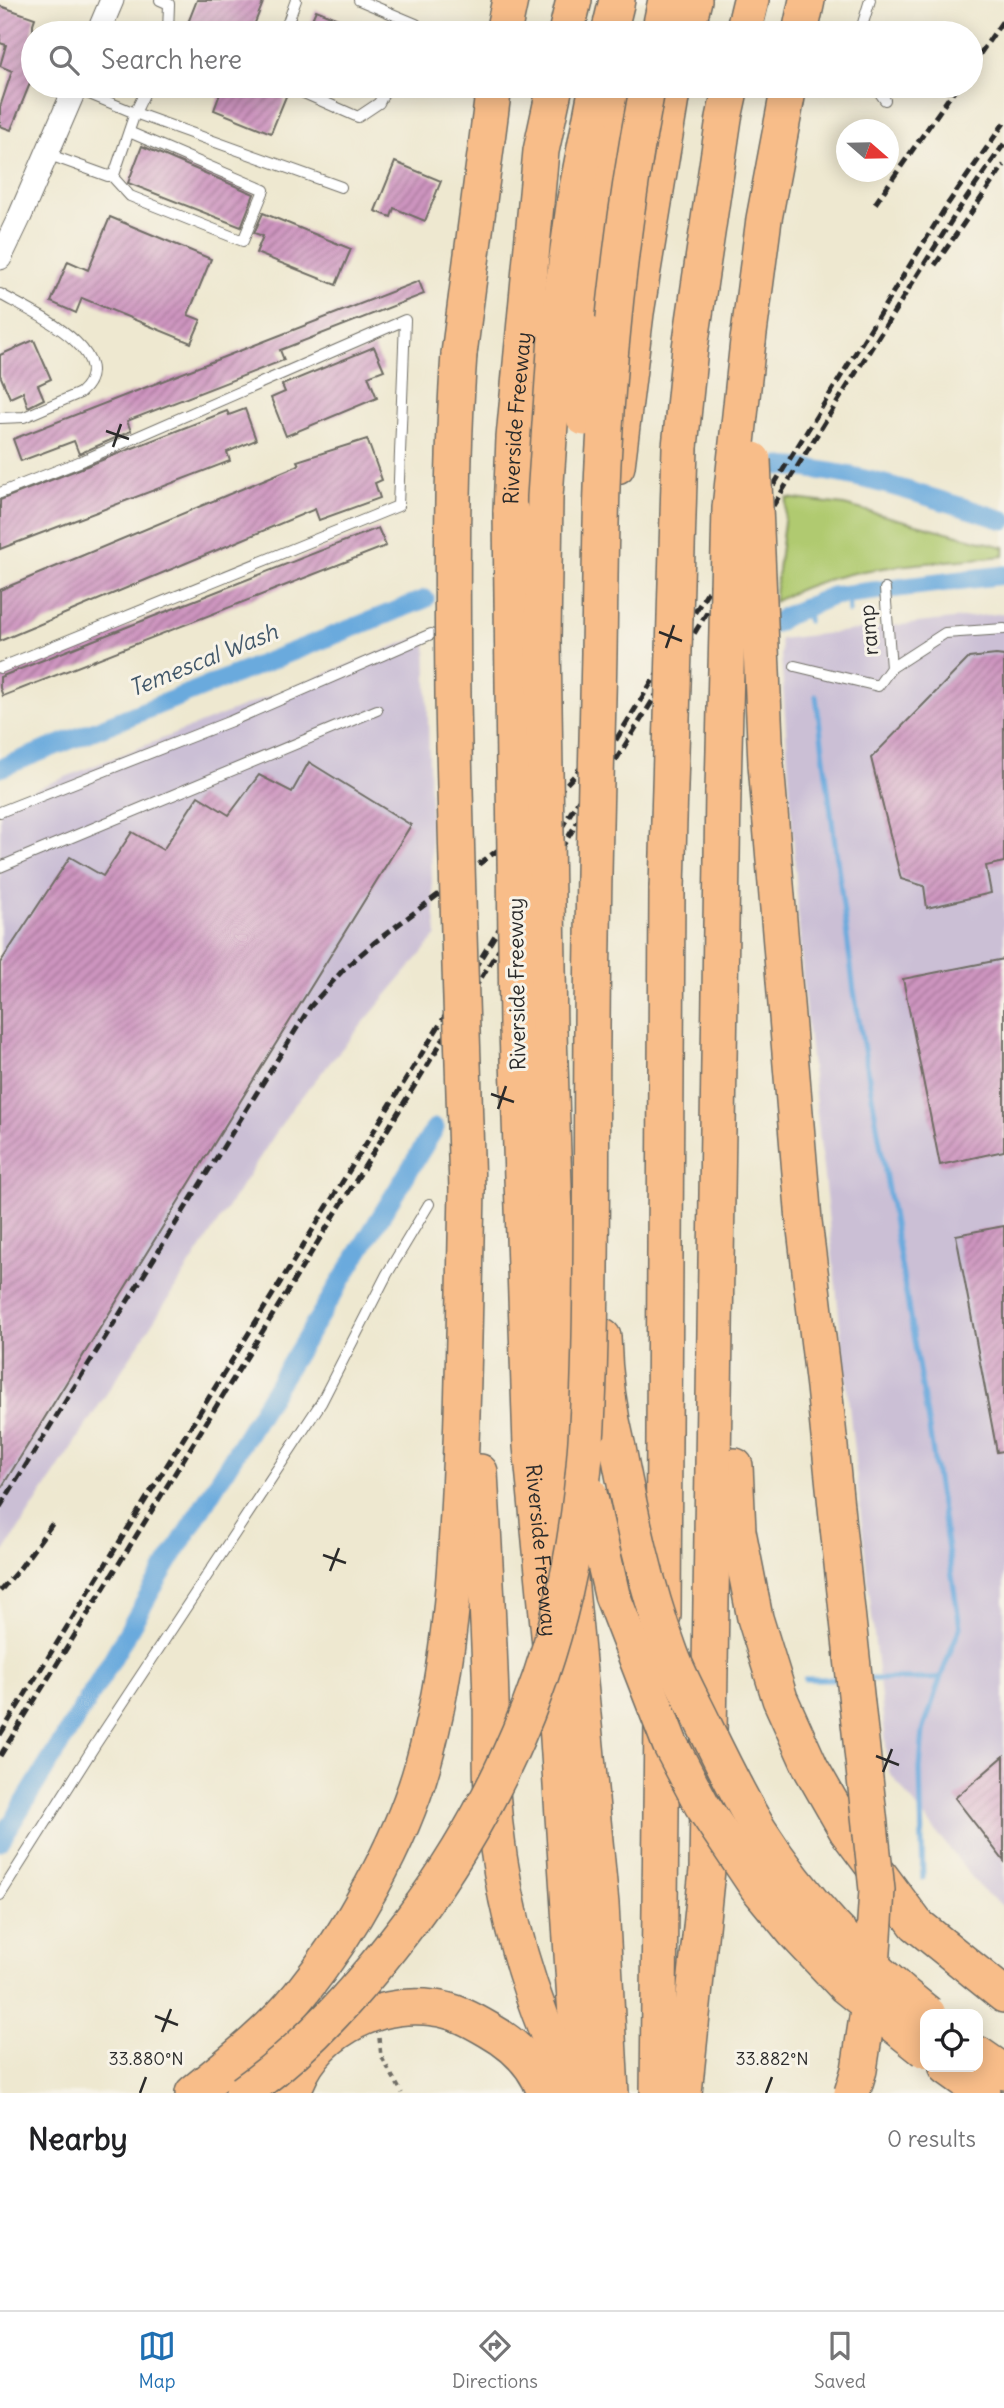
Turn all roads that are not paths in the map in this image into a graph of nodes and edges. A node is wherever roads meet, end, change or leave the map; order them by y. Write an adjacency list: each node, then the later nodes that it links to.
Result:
1 (112, 0): 15 (street)
2 (296, 0): 17 (lane)
3 (359, 0): 18 (lane)
4 (573, 0): 19 (highway)
5 (617, 0): 20 (highway)
6 (640, 0): 21 (highway)
7 (666, 0): 22 (highway)
8 (684, 0): 23 (highway)
9 (694, 0): 24 (highway)
10 (732, 0): 25 (highway)
11 (751, 0): 26 (highway)
12 (807, 0): 27 (highway)
13 (870, 0): 28 (lane)
14 (167, 1): 16 (lane)
15 (103, 21)
16 (168, 21)
17 (288, 21)
18 (409, 21)
19 (569, 21)
20 (612, 21)
21 (636, 21)
22 (662, 21)
23 (679, 21)
24 (688, 21)
25 (729, 21)
26 (746, 21)
27 (803, 21)
28 (864, 21)
29 (70, 98): 45 (street)
30 (100, 98): 43 (lane)
31 (142, 98): 43 (lane)
32 (315, 98): 33 (lane)
33 (381, 98)
34 (492, 98): 66 (highway, bridge)
35 (552, 98): 50 (highway, Riverside Freeway)
36 (595, 98): 50 (highway)
37 (646, 98): 50 (highway)
38 (651, 98): 76 (highway, bridge)
39 (652, 98): 65 (highway)
40 (652, 98): 77 (highway, bridge)
41 (727, 98): 83 (highway, bridge)
42 (786, 98): 51 (highway)
43 (135, 113): 44 (lane); 47 (lane)
44 (129, 132): 46 (lane); 46 (lane)
45 (46, 153): 46 (lane); 48 (street)
46 (111, 176)
47 (341, 187)
48 (0, 258)
49 (0, 294): 52 (lane)
50 (555, 337): 63 (highway, Riverside Freeway, bridge); 65 (highway, bridge)
51 (748, 341): 64 (highway, bridge); 85 (highway, bridge)
52 (0, 418)
53 (0, 493): 58 (lane)
54 (885, 589): 59 (lane, ramp)
55 (1004, 629): 59 (lane)
56 (430, 634): 61 (lane)
57 (795, 666): 59 (lane)
58 (0, 668)
59 (891, 668)
60 (377, 710): 62 (lane)
61 (0, 812)
62 (0, 867)
63 (533, 1031): 81 (highway, Riverside Freeway); 82 (highway)
64 (720, 1050): 69 (highway); 84 (highway)
65 (590, 1057): 70 (highway, bridge); 71 (highway, bridge)
66 (467, 1189): 75 (highway); 80 (highway, bridge)
67 (429, 1204): 68 (lane)
68 (0, 1895)
69 (1004, 1995)
70 (922, 2009)
71 (920, 2046)
72 (983, 2057): 74 (highway)
73 (954, 2072): 86 (highway)
74 (1004, 2072)
75 (193, 2093)
76 (243, 2093)
77 (281, 2093)
78 (293, 2093): 79 (highway)
79 (545, 2093)
80 (575, 2093)
81 (581, 2093)
82 (611, 2093)
83 (658, 2093)
84 (684, 2093)
85 (852, 2093)
86 (983, 2093)

